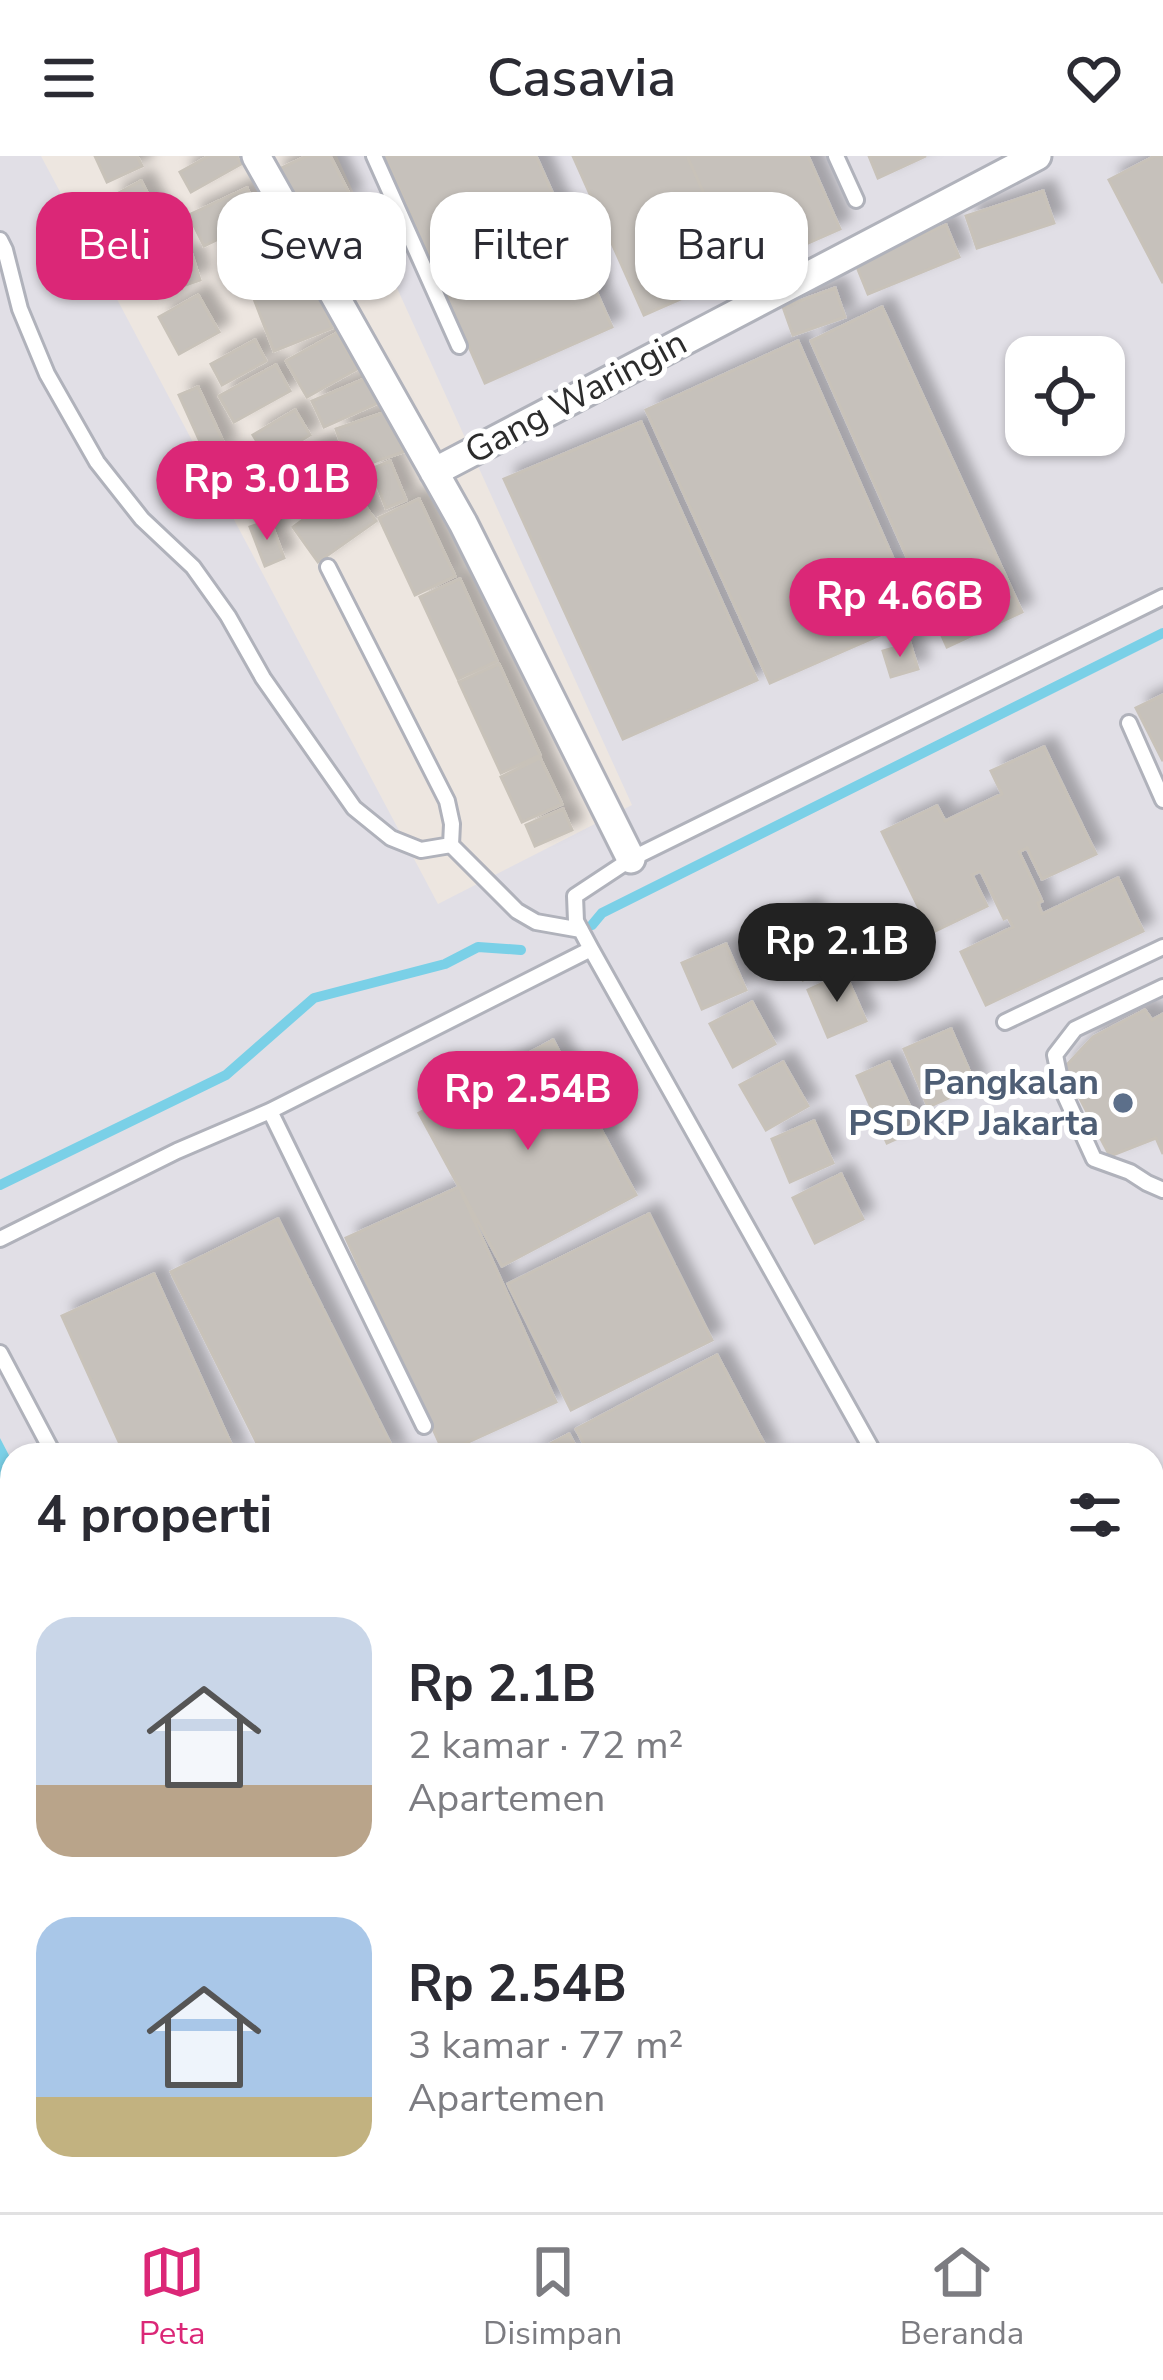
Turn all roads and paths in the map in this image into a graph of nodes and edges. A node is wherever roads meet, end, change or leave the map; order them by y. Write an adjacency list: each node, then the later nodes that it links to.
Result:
1 (256, 156): 8 (street)
2 (374, 156): 7 (lane)
3 (836, 156): 5 (lane)
4 (1037, 156): 8 (street, Gang Waringin)
5 (856, 200)
6 (0, 240): 13 (lane)
7 (459, 346)
8 (434, 472): 14 (street)
9 (328, 567): 13 (lane)
10 (1163, 597): 14 (lane)
11 (1130, 723): 12 (lane)
12 (1163, 800)
13 (451, 845): 15 (lane)
14 (631, 859): 15 (lane)
15 (581, 930): 17 (lane)
16 (1163, 947): 19 (lane)
17 (591, 949): 20 (lane); 26 (lane)
18 (1163, 987): 21 (lane)
19 (1005, 1022)
20 (270, 1111): 22 (lane); 24 (lane)
21 (1163, 1190)
22 (0, 1239)
23 (0, 1353): 25 (lane)
24 (424, 1426)
25 (48, 1443)
26 (868, 1443)

